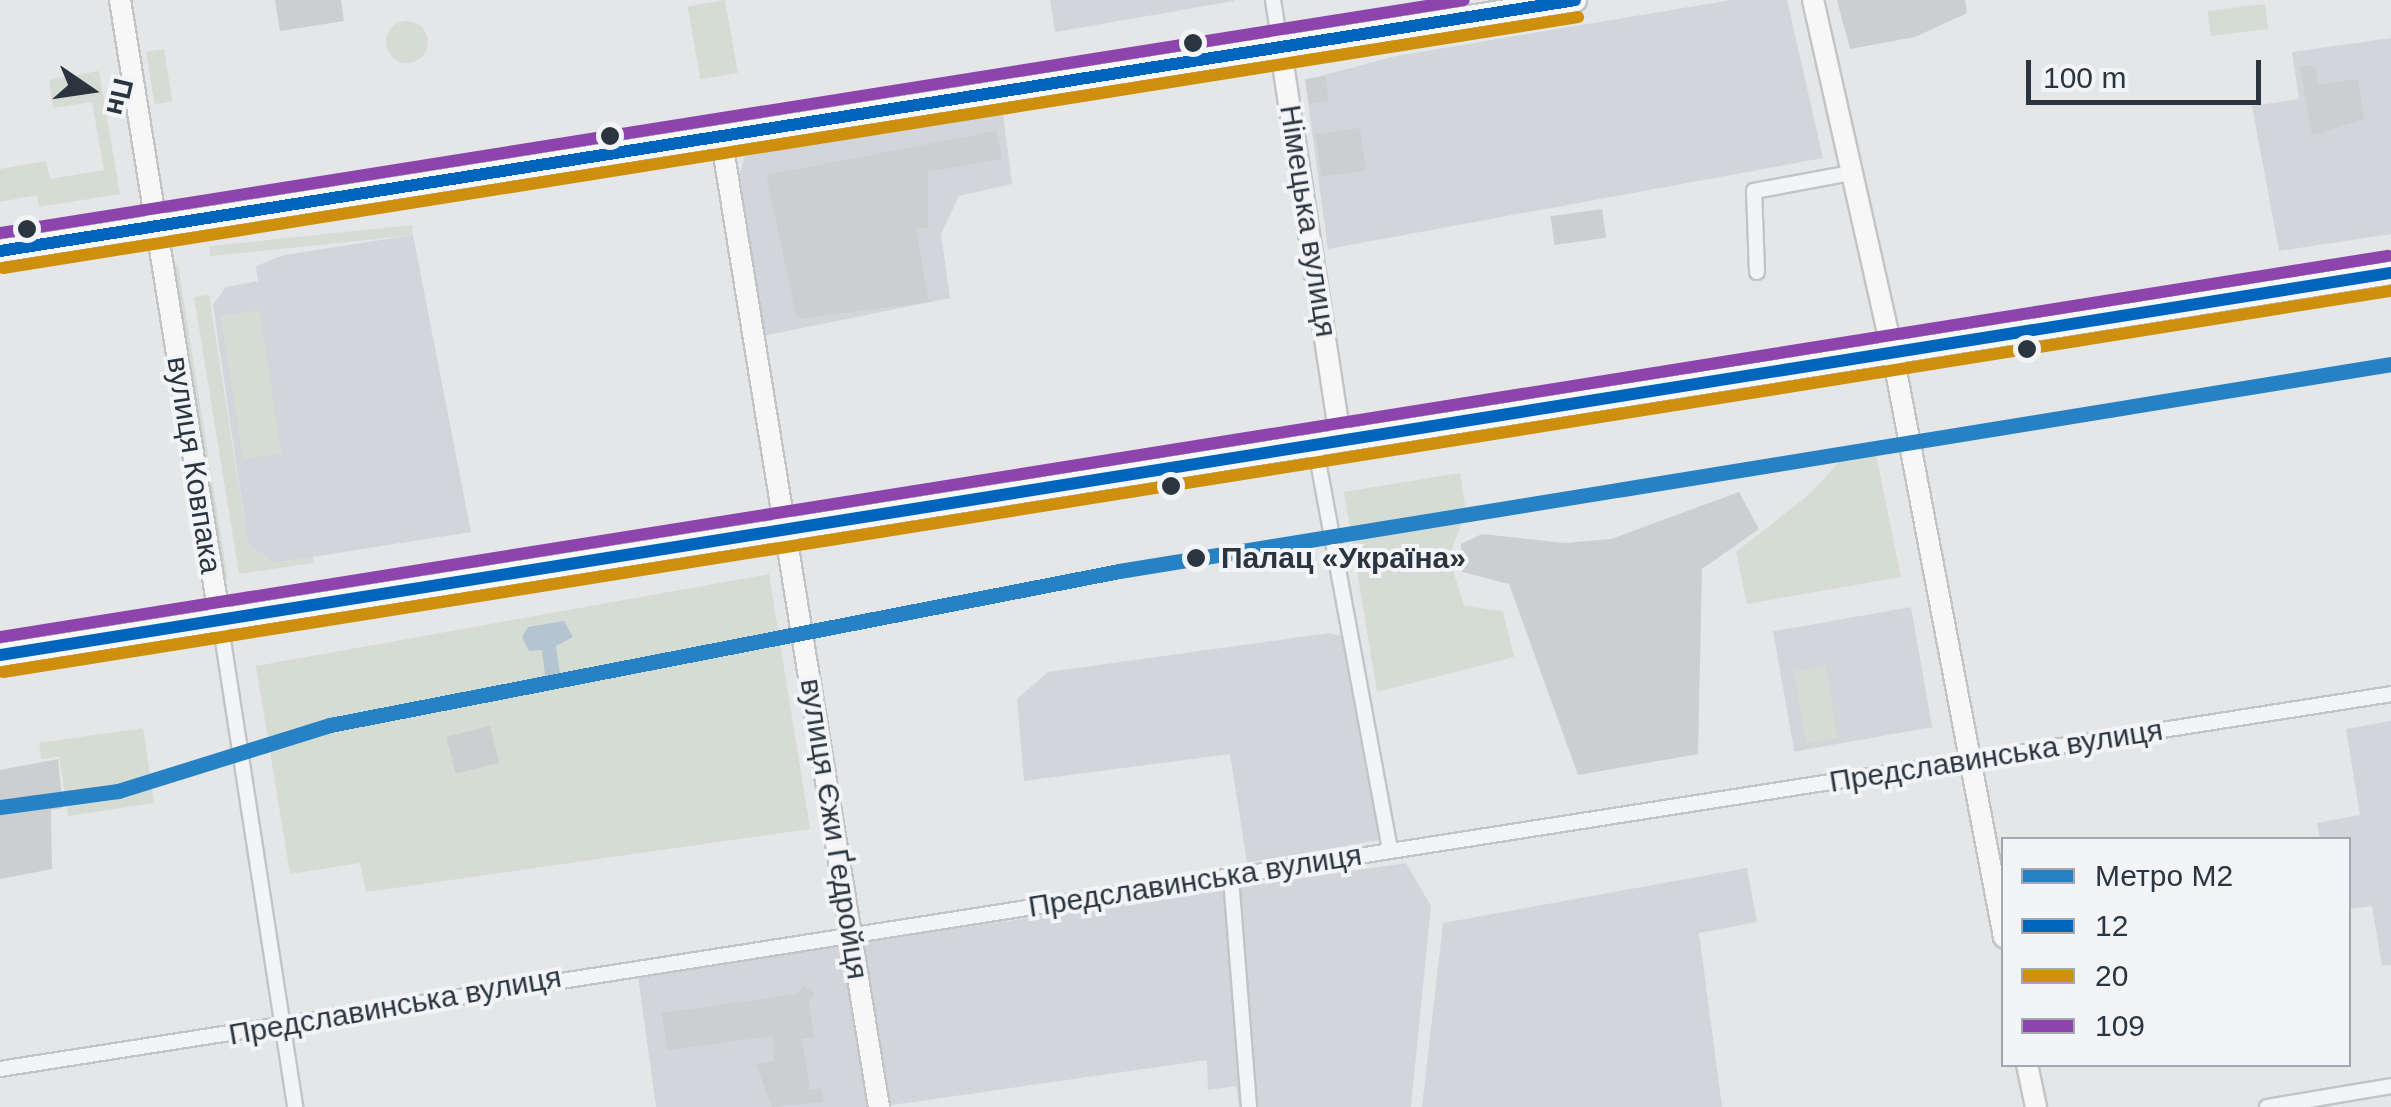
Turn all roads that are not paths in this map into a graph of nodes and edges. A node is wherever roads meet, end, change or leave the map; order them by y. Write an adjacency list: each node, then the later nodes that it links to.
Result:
1 (120, 0): 8 (street, вулиця Ковпака)
2 (1273, 0): 5 (street, Німецька вулиця)
3 (1575, 0): 5 (main road)
4 (1813, 0): 7 (street)
5 (1281, 51): 6 (main road); 13 (street, Німецька вулиця)
6 (721, 136): 8 (main road); 15 (street, вулиця Єжи Ґедройця)
7 (1851, 174): 10 (street); 12 (street)
8 (155, 226): 9 (main road); 16 (street, вулиця Ковпака)
9 (0, 251)
10 (1758, 272)
11 (2391, 273): 12 (main road)
12 (1892, 350): 13 (main road); 19 (street)
13 (1341, 441): 14 (main road)
14 (1315, 445): 15 (main road); 20 (street)
15 (787, 528): 16 (main road); 23 (street, вулиця Єжи Ґедройця)
16 (220, 621): 17 (main road); 24 (street, вулиця Ковпака)
17 (0, 655)
18 (2391, 694): 19 (street, Предславинська вулиця)
19 (1970, 760): 20 (street, Предславинська вулиця); 22 (street)
20 (1390, 850): 21 (street, Предславинська вулиця)
21 (1232, 878): 23 (street, Предславинська вулиця); 30 (street)
22 (2001, 921)
23 (849, 932): 24 (street, Предславинська вулиця); 29 (street, вулиця Єжи Ґедройця)
24 (282, 1026): 26 (street, Предславинська вулиця); 28 (street, вулиця Ковпака)
25 (2029, 1067): 31 (street)
26 (0, 1069)
27 (2391, 1086): 32 (street)
28 (295, 1107)
29 (879, 1107)
30 (1249, 1107)
31 (2036, 1107)
32 (2268, 1107)

